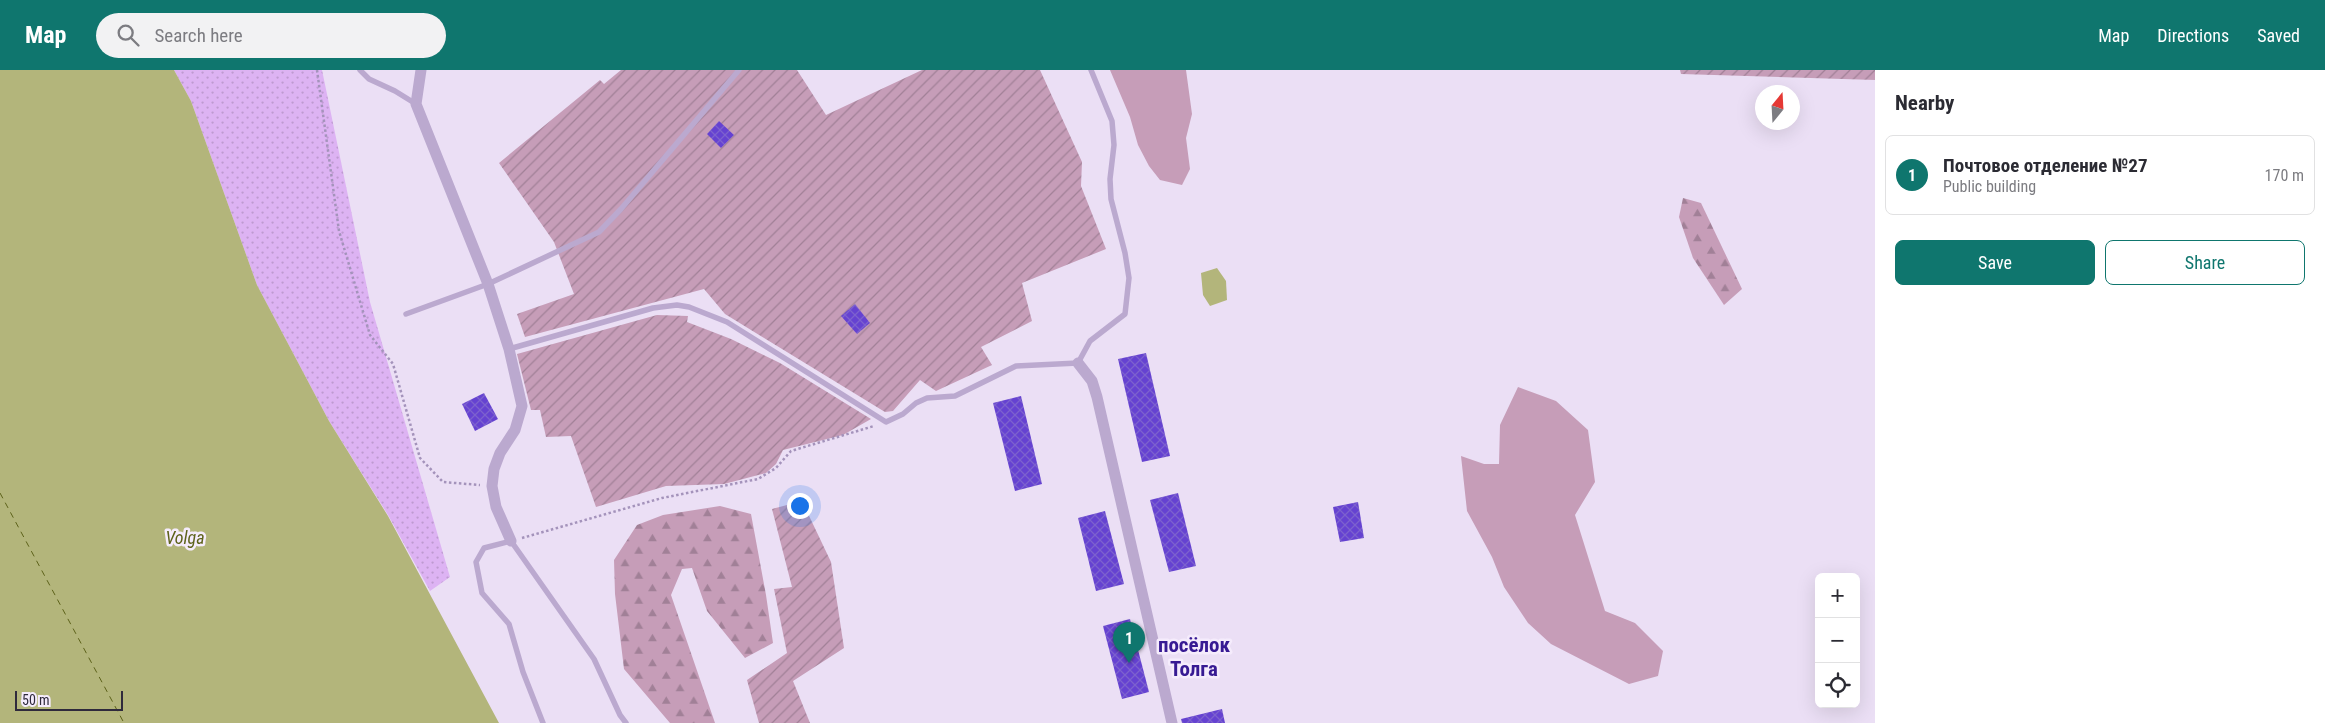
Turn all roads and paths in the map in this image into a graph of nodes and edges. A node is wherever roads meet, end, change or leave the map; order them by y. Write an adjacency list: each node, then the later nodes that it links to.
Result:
1 (317, 70): 12 (path)
2 (360, 70): 6 (lane)
3 (421, 70): 6 (street)
4 (739, 70): 7 (lane)
5 (1091, 70): 10 (lane)
6 (416, 104): 7 (street)
7 (488, 284): 8 (lane); 9 (street)
8 (406, 314)
9 (509, 349): 11 (lane); 12 (street)
10 (1078, 362): 11 (lane); 16 (street)
11 (886, 422): 13 (path)
12 (492, 486): 13 (street)
13 (511, 541): 14 (lane); 15 (lane)
14 (543, 723)
15 (626, 723)
16 (1172, 723)

